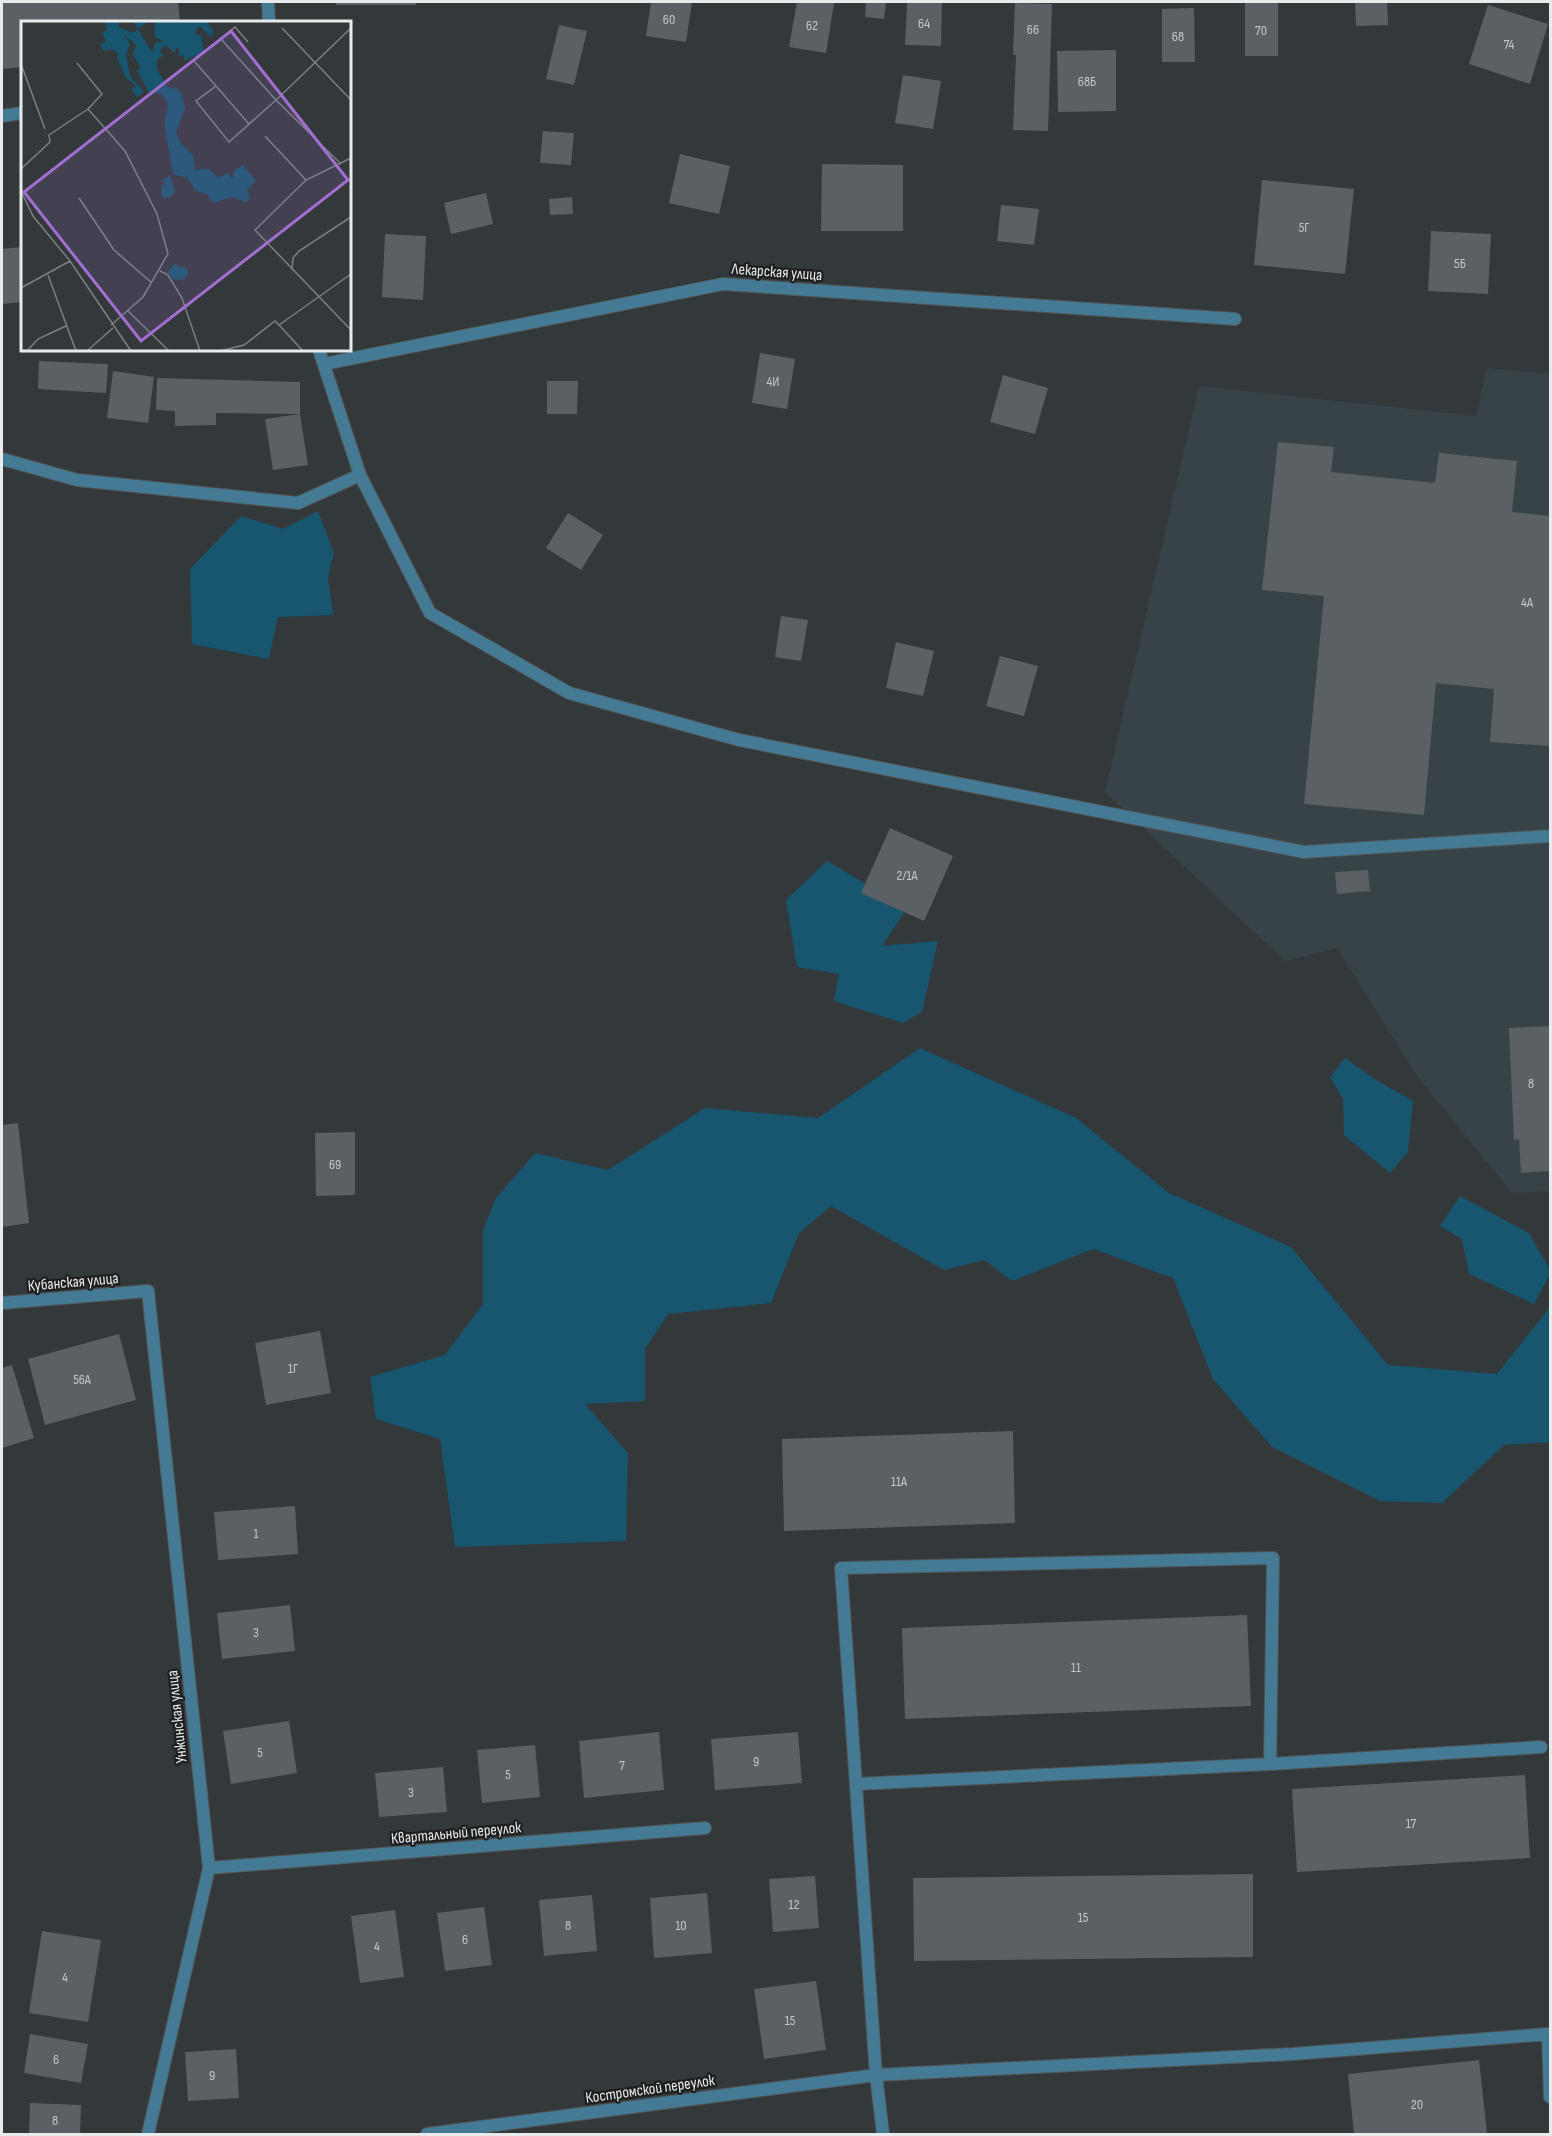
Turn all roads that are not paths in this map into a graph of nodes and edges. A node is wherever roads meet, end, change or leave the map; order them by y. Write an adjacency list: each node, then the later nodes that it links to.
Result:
1 (268, 2): 2 (street)
2 (269, 21)
3 (21, 113): 4 (street)
4 (2, 116)
5 (1235, 319): 7 (street, Лекарская улица)
6 (319, 351): 7 (street)
7 (324, 364): 9 (street)
8 (2, 459): 9 (street)
9 (360, 475): 10 (street)
10 (1551, 836)
11 (148, 1291): 12 (street, Кубанская улица); 17 (street, Унжинская улица)
12 (2, 1303)
13 (1541, 1747): 14 (street)
14 (1270, 1764): 15 (street); 15 (street)
15 (856, 1784): 18 (street)
16 (705, 1828): 17 (street, Квартальный переулок)
17 (209, 1868): 20 (street, Унжинская улица)
18 (876, 2075): 19 (street, Костромской переулок); 21 (street, Костромской переулок); 22 (street)
19 (1551, 2097)
20 (148, 2134)
21 (427, 2134)
22 (882, 2134)

